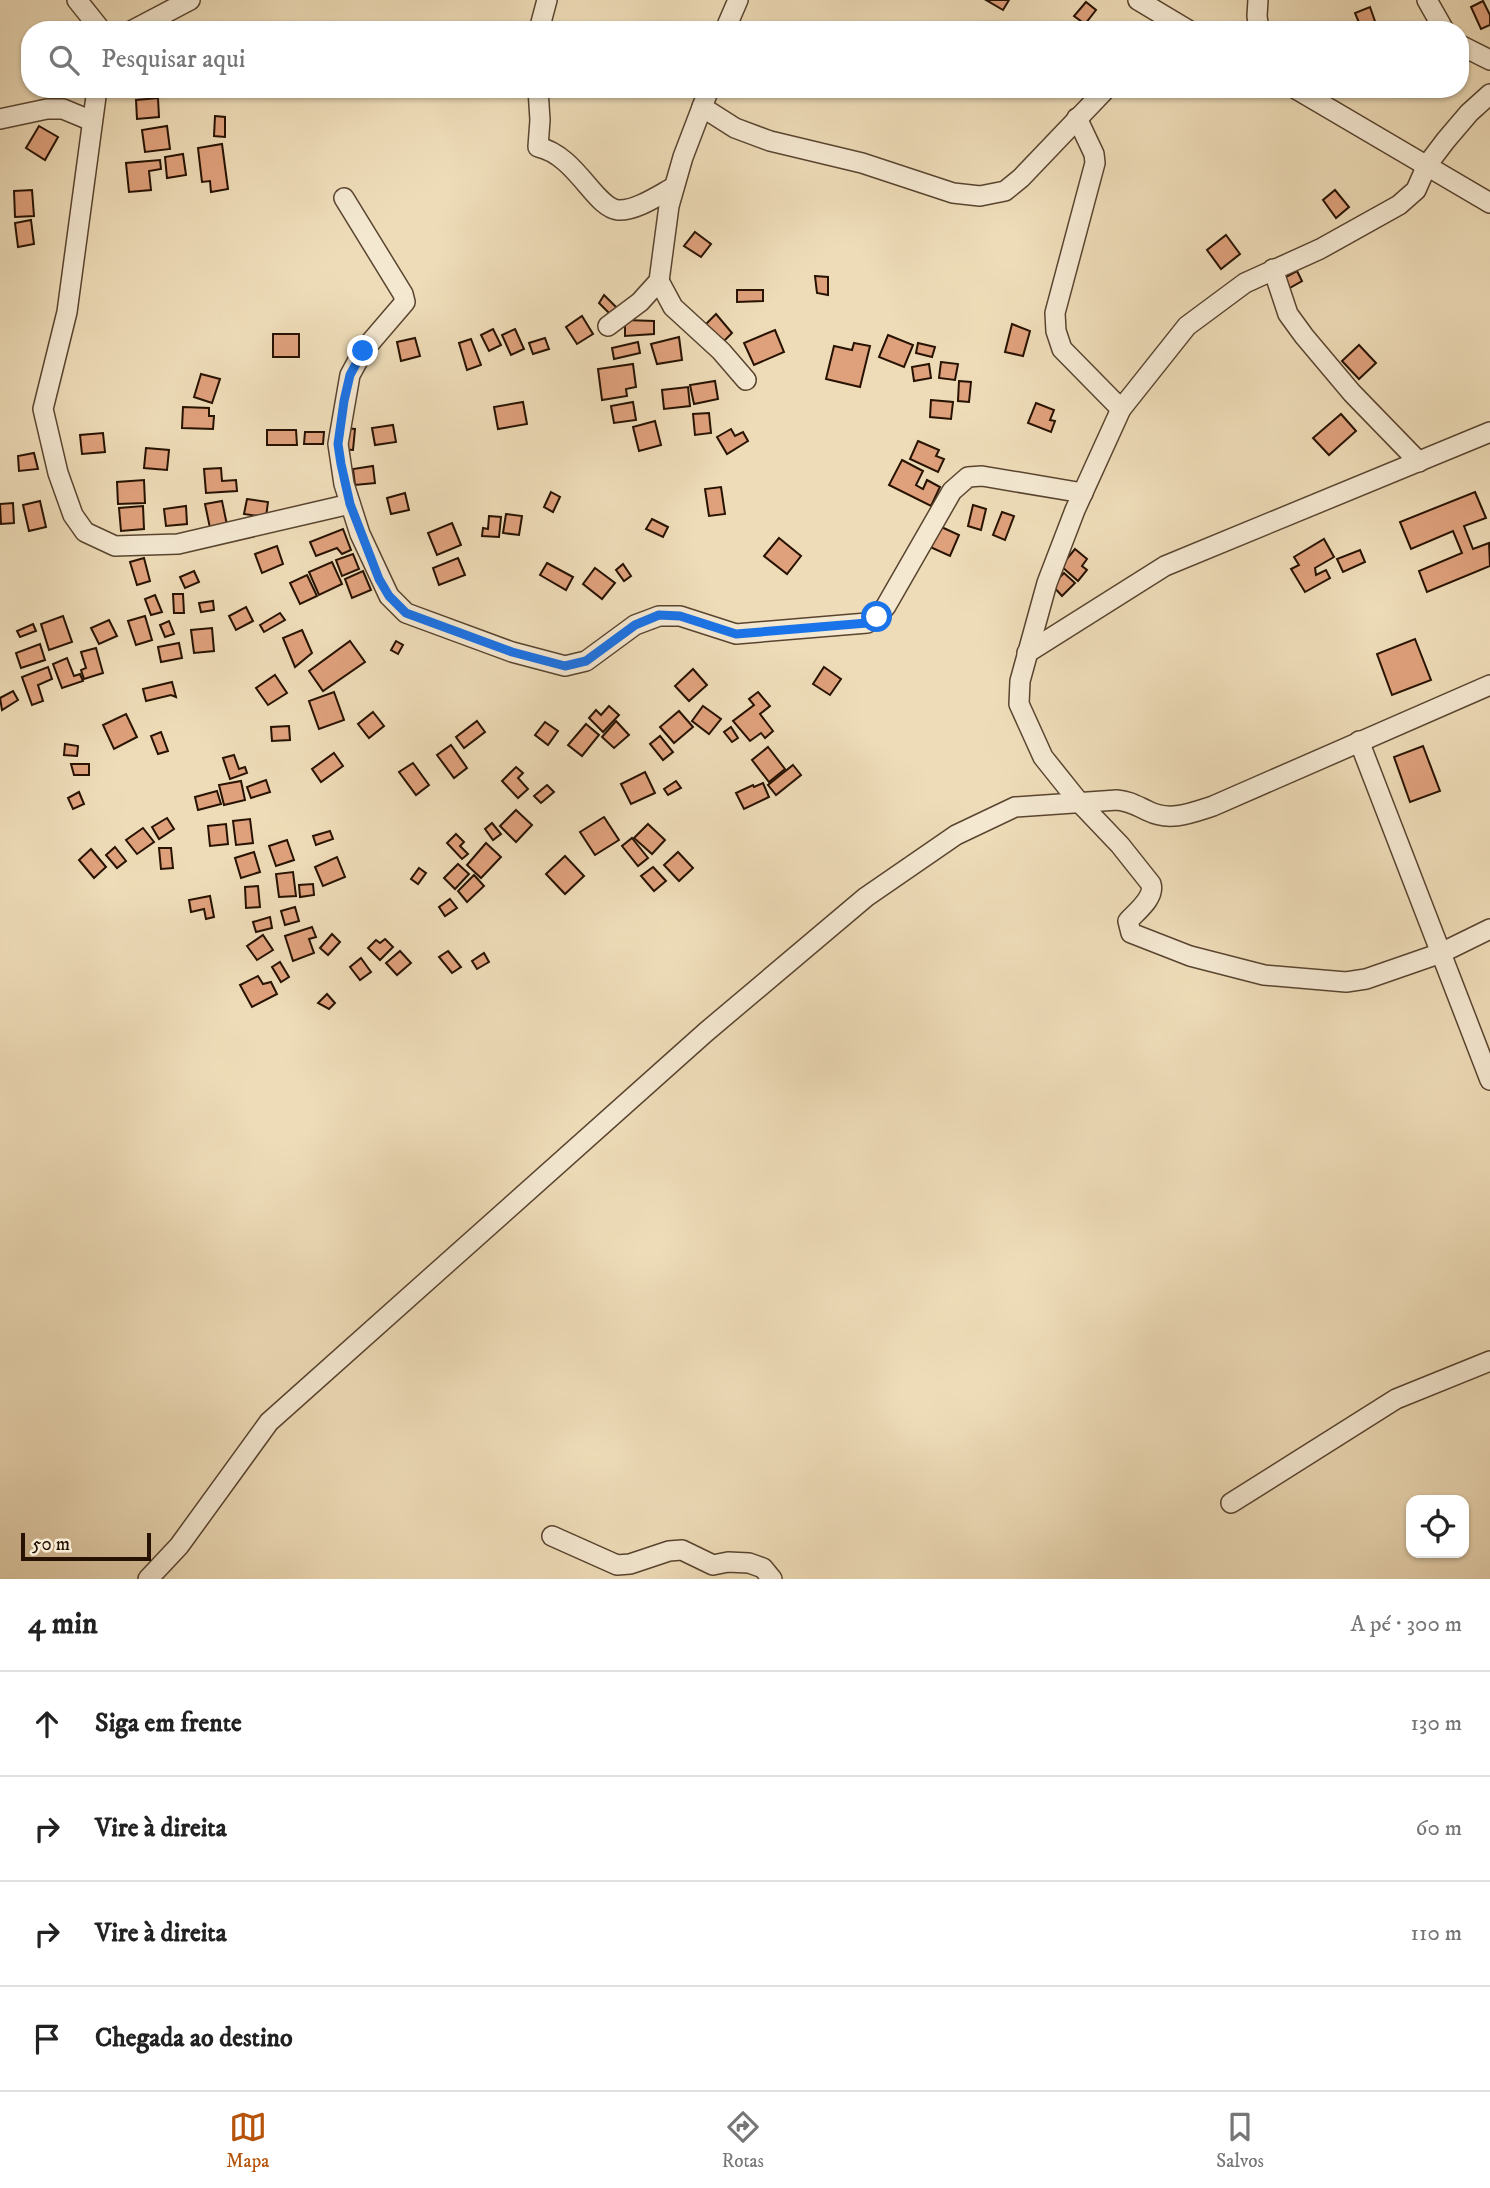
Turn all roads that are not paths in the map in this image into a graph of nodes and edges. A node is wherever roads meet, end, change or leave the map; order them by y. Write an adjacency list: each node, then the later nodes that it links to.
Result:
1 (78, 0): 8 (street)
2 (190, 0): 9 (street)
3 (547, 0): 10 (street)
4 (738, 0): 11 (street)
5 (1138, 0): 12 (street)
6 (1258, 0): 13 (street)
7 (1427, 0): 14 (street)
8 (94, 21)
9 (150, 21)
10 (541, 21)
11 (729, 21)
12 (1170, 21)
13 (1258, 21)
14 (1439, 21)
15 (1469, 50): 16 (street)
16 (1490, 60)
17 (1490, 94): 26 (street)
18 (96, 98): 25 (street)
19 (539, 98): 27 (street)
20 (706, 98): 23 (street); 27 (street)
21 (1097, 98): 23 (street)
22 (1311, 98): 26 (street)
23 (1077, 118): 34 (street)
24 (0, 119): 25 (street)
25 (92, 121): 38 (street)
26 (1427, 166): 29 (street); 30 (street)
27 (674, 187): 31 (street)
28 (345, 198): 38 (street)
29 (1490, 203)
30 (1273, 269): 34 (street); 36 (street)
31 (659, 281): 32 (street); 33 (street)
32 (608, 326)
33 (746, 380)
34 (1121, 409): 37 (street)
35 (1490, 432): 36 (street)
36 (1419, 462): 39 (street)
37 (1083, 493): 38 (street); 39 (street)
38 (350, 504)
39 (1027, 653): 42 (street)
40 (1490, 685): 41 (street)
41 (1359, 741): 42 (street); 44 (street)
42 (1079, 802): 44 (street); 49 (street)
43 (1490, 929): 44 (street)
44 (1441, 953): 45 (street)
45 (1490, 1080)
46 (1490, 1361): 47 (street)
47 (1231, 1503)
48 (552, 1536): 50 (street)
49 (148, 1579)
50 (772, 1579)

